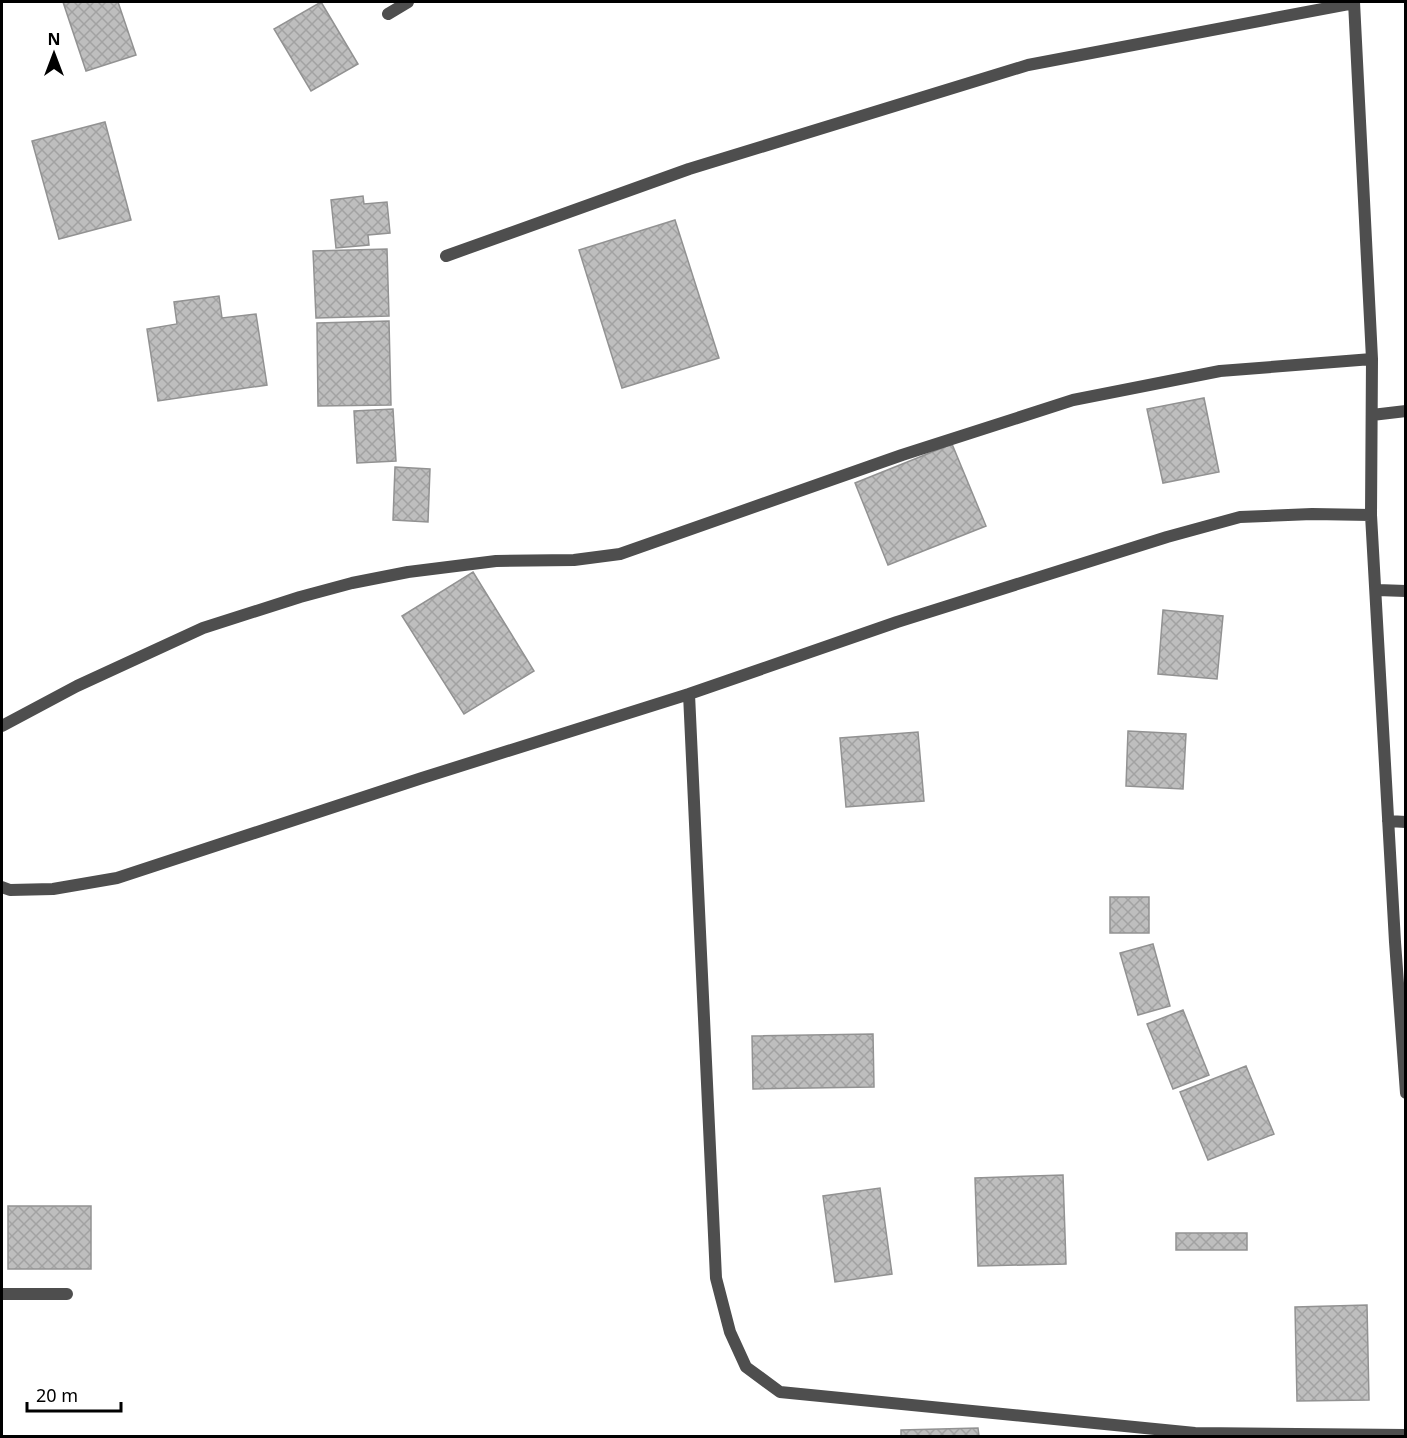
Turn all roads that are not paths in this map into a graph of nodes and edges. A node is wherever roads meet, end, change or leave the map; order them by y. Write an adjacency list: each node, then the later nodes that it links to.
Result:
1 (408, 2): 3 (street)
2 (1354, 2): 4 (street); 5 (street)
3 (388, 14)
4 (446, 256)
5 (1372, 359): 7 (street); 12 (street)
6 (1406, 411): 7 (street)
7 (1372, 416): 8 (street)
8 (1371, 515): 9 (street); 11 (street)
9 (1377, 590): 10 (street); 13 (street)
10 (1406, 591)
11 (689, 694): 15 (street); 19 (street)
12 (2, 726)
13 (1388, 821): 14 (street); 16 (street)
14 (1406, 822)
15 (2, 887)
16 (1406, 1093)
17 (2, 1294): 18 (street)
18 (67, 1294)
19 (1406, 1435)

